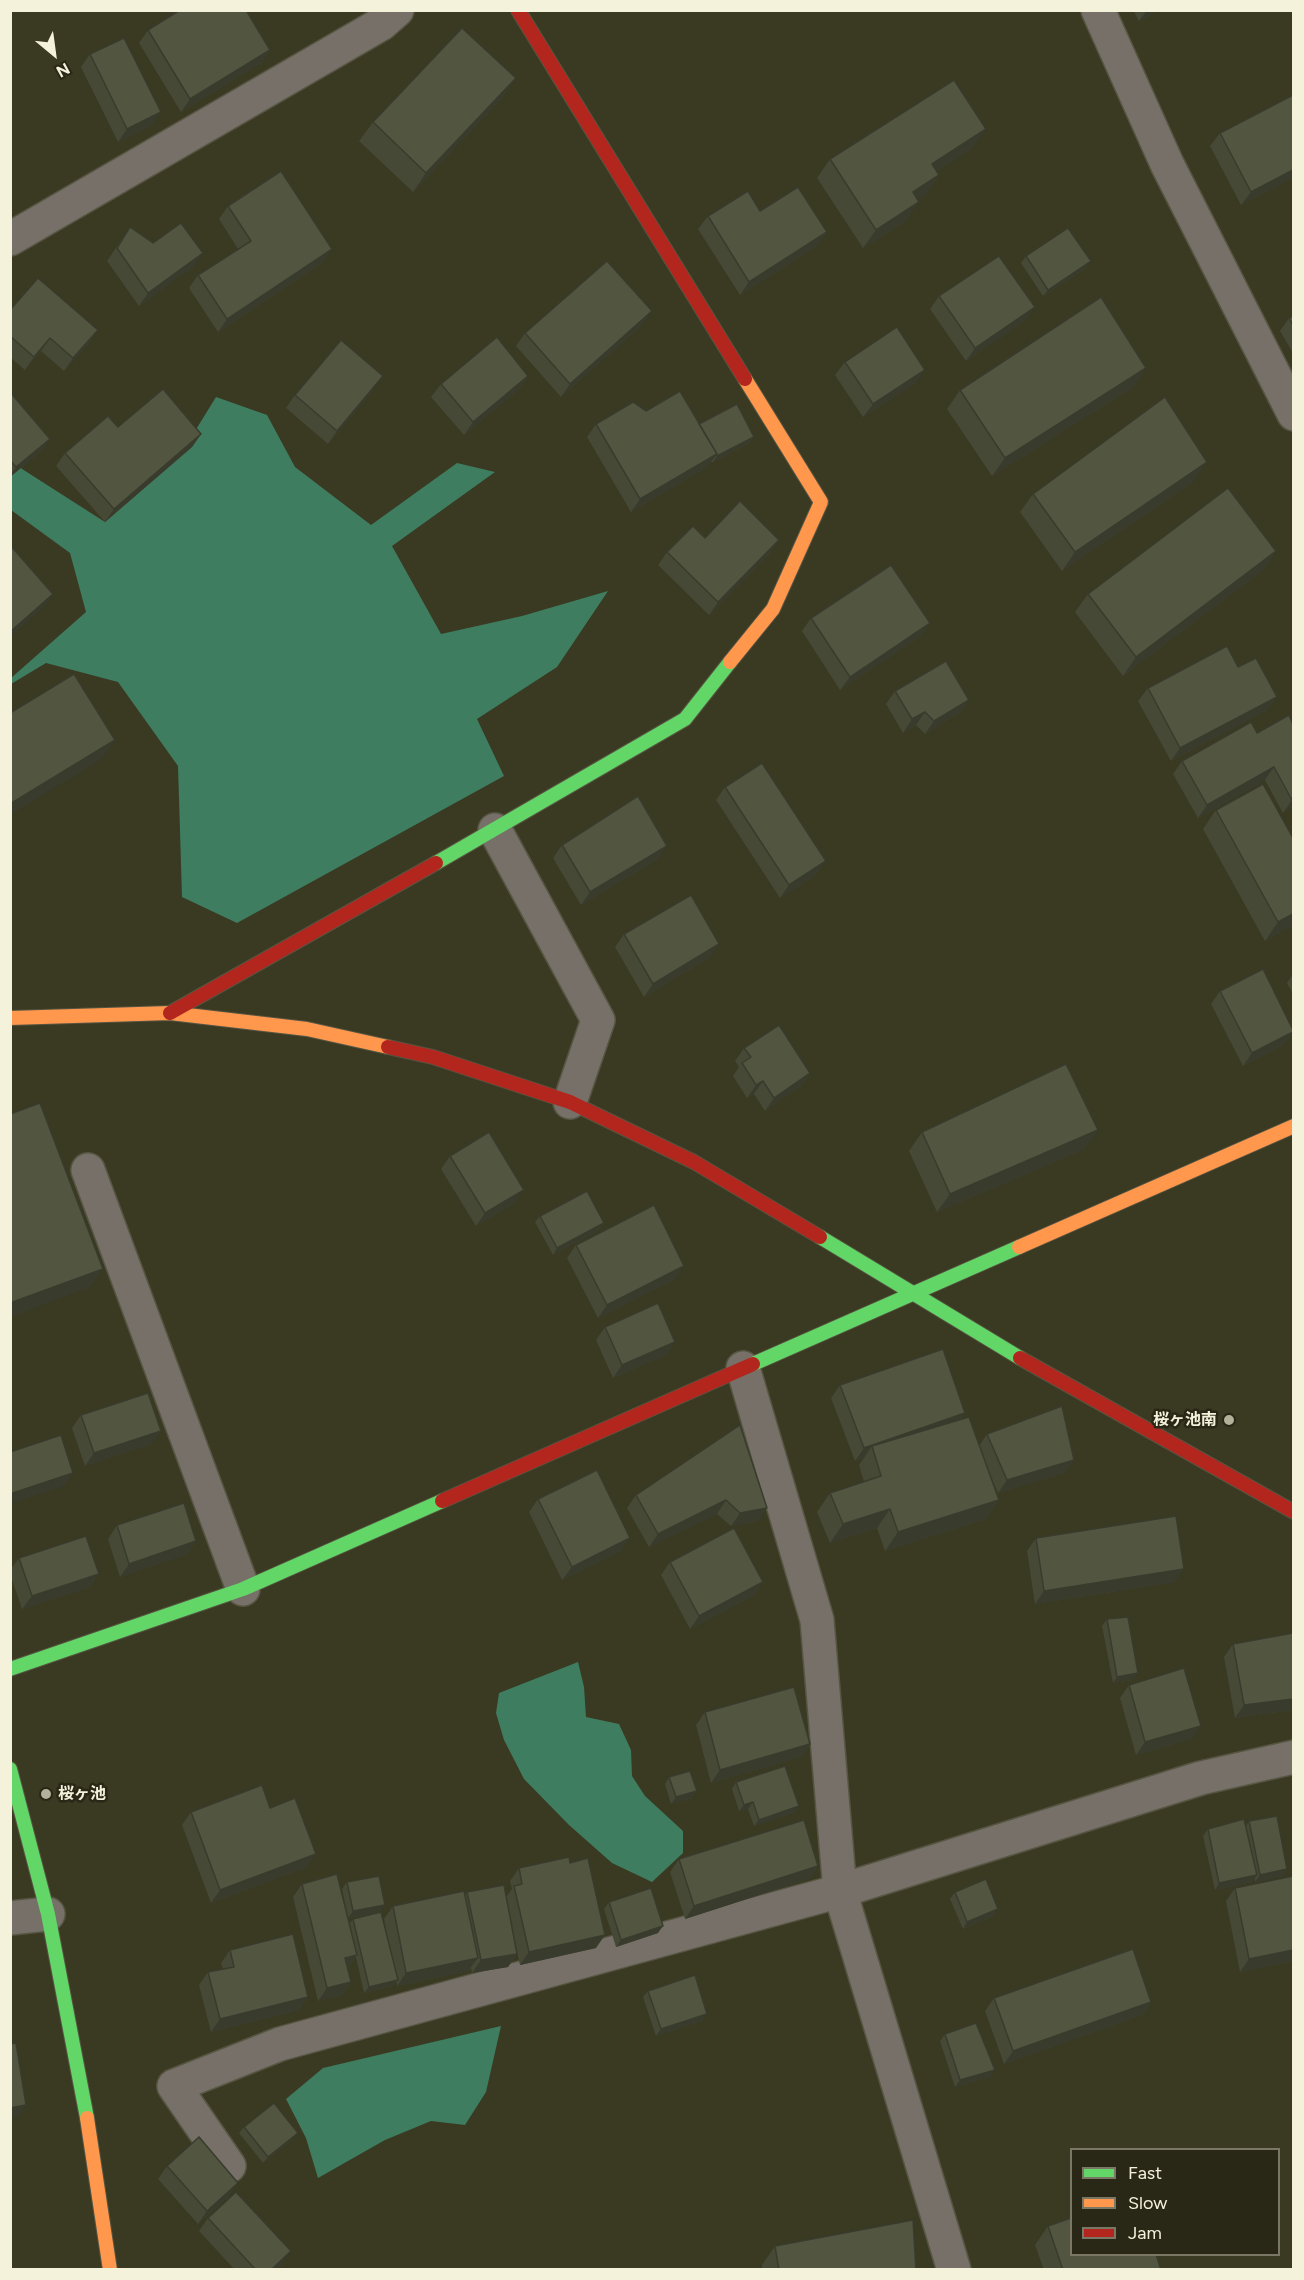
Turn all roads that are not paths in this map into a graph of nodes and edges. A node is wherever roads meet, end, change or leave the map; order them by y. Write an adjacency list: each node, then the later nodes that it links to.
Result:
1 (397, 10): 4 (street)
2 (518, 10): 6 (street)
3 (1098, 10): 5 (street)
4 (10, 239)
5 (1293, 414)
6 (495, 830): 7 (street); 9 (street)
7 (170, 1013): 8 (street); 9 (street)
8 (10, 1018)
9 (570, 1102): 12 (street)
10 (1293, 1126): 12 (street)
11 (88, 1170): 15 (street)
12 (914, 1293): 13 (street); 14 (street)
13 (743, 1368): 15 (street); 19 (street)
14 (1293, 1512)
15 (243, 1588): 16 (street)
16 (10, 1669)
17 (1293, 1757): 19 (street)
18 (10, 1769): 20 (street)
19 (840, 1891): 22 (street); 24 (street)
20 (48, 1914): 21 (street); 23 (street)
21 (10, 1918)
22 (230, 2166)
23 (110, 2270)
24 (954, 2270)

